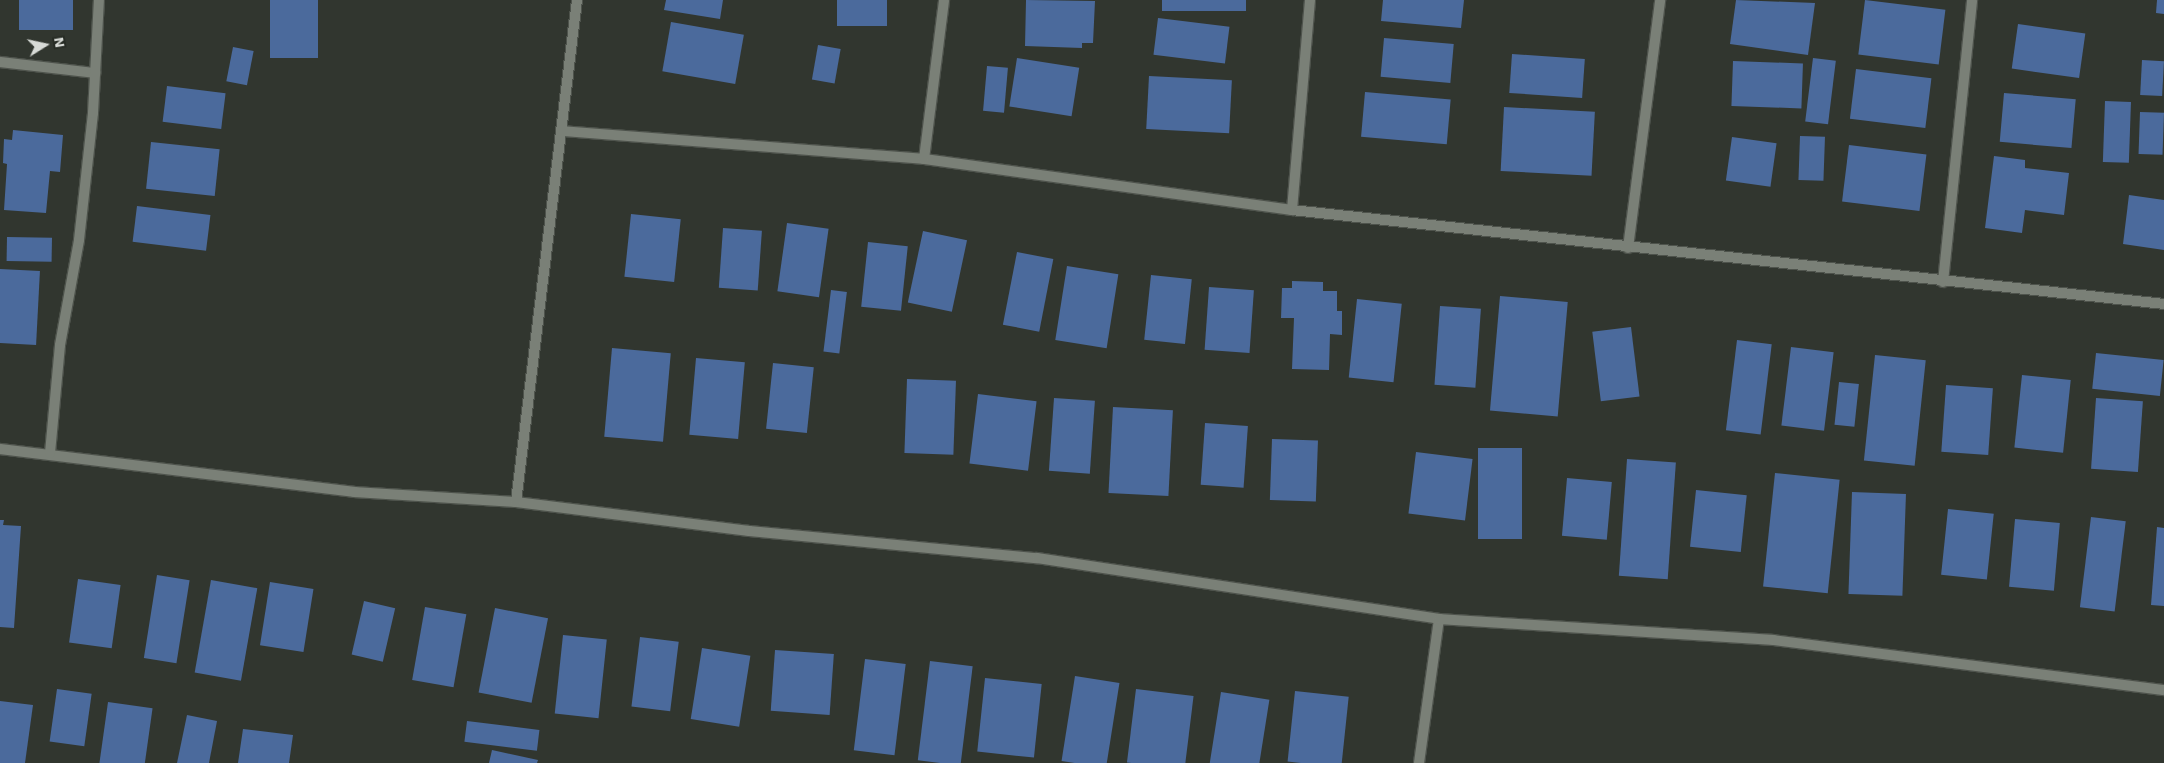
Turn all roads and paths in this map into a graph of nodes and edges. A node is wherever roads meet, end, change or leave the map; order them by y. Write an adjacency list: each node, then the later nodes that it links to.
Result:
1 (100, 0): 8 (street)
2 (578, 0): 9 (street)
3 (944, 0): 10 (street)
4 (1310, 0): 11 (street)
5 (1660, 0): 12 (street)
6 (1972, 0): 13 (street)
7 (0, 62): 8 (street)
8 (95, 73): 16 (street)
9 (562, 131): 10 (street); 17 (street)
10 (924, 159): 11 (street)
11 (1292, 210): 12 (street)
12 (1628, 248): 13 (street)
13 (1943, 282): 14 (street)
14 (2164, 304)
15 (0, 449): 16 (street)
16 (50, 453): 17 (street)
17 (516, 502): 18 (street)
18 (1439, 619): 19 (street); 20 (street)
19 (2164, 690)
20 (1419, 763)

